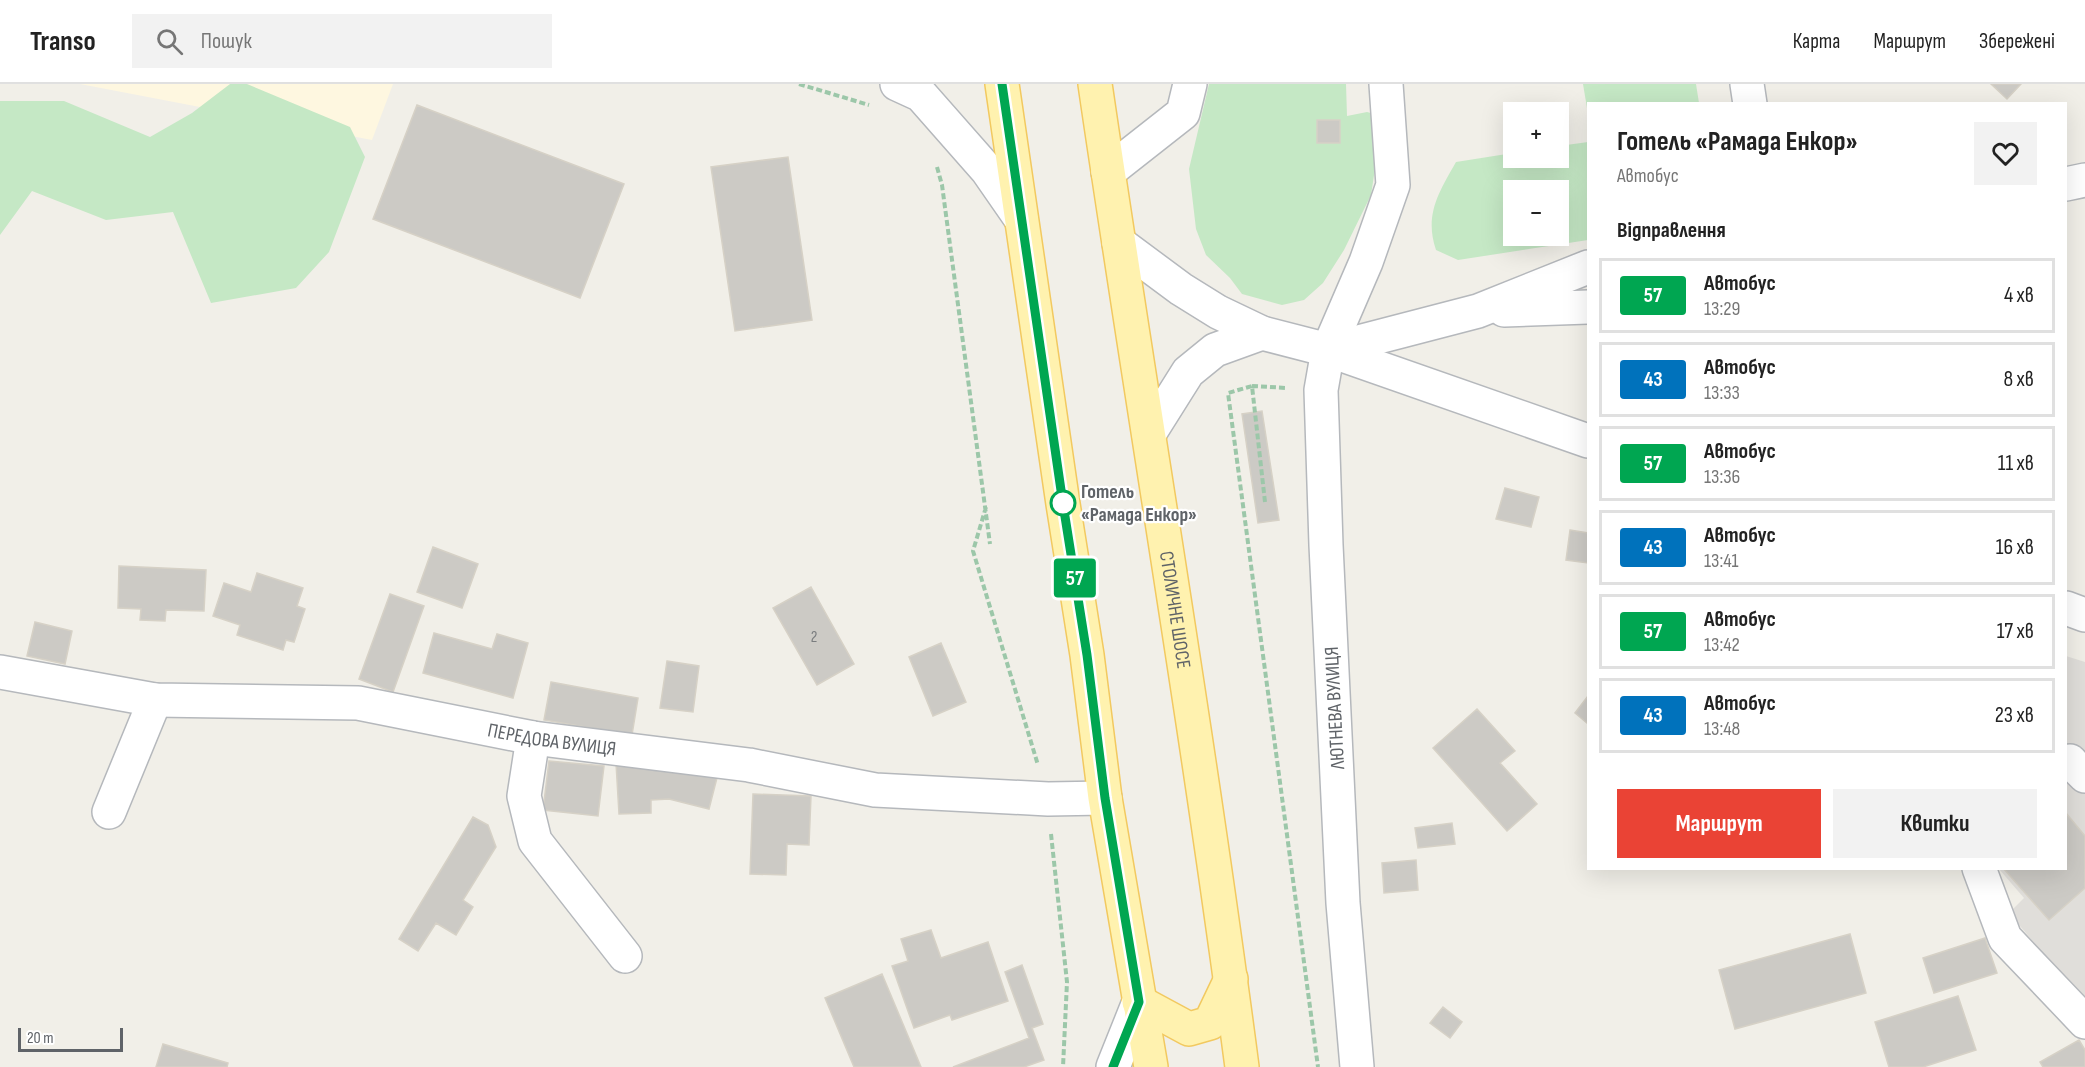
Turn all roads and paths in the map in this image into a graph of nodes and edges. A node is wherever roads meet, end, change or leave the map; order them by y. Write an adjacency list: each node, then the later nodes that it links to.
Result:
1 (799, 84): 9 (path)
2 (897, 84): 14 (street)
3 (1002, 84): 14 (main road)
4 (1095, 84): 11 (main road, СТОЛИЧНЕ ШОСЕ)
5 (1190, 84): 11 (street)
6 (1386, 84): 20 (street, ЛЮТНЕВА ВУЛИЦЯ)
7 (1747, 84): 8 (street)
8 (1750, 102)
9 (875, 107)
10 (935, 159): 26 (path)
11 (1108, 172): 15 (main road, СТОЛИЧНЕ ШОСЕ)
12 (2085, 180): 13 (street)
13 (2067, 184)
14 (1021, 219): 32 (main road)
15 (1119, 243): 19 (street); 23 (main road, СТОЛИЧНЕ ШОСЕ)
16 (1587, 267): 18 (street)
17 (1587, 307): 18 (street)
18 (1478, 311): 20 (street)
19 (1262, 333): 20 (street); 23 (street)
20 (1328, 350): 24 (street); 43 (street, ЛЮТНЕВА ВУЛИЦЯ)
21 (1252, 386): 22 (path); 25 (path); 42 (path)
22 (1287, 388)
23 (1149, 434): 36 (main road, СТОЛИЧНЕ ШОСЕ)
24 (1587, 441)
25 (1265, 502)
26 (990, 544)
27 (2067, 608): 28 (street)
28 (2085, 615)
29 (0, 672): 30 (street, ПЕРЕДОВА ВУЛИЦЯ)
30 (155, 700): 31 (street, ПЕРЕДОВА ВУЛИЦЯ); 33 (street)
31 (533, 738): 32 (street, ПЕРЕДОВА ВУЛИЦЯ); 35 (street)
32 (1105, 798): 37 (main road)
33 (109, 812)
34 (1980, 870): 38 (street)
35 (625, 956)
36 (1231, 979): 37 (main road); 41 (main road, СТОЛИЧНЕ ШОСЕ)
37 (1139, 1002): 39 (street); 40 (main road)
38 (2085, 1022)
39 (1113, 1067)
40 (1151, 1067)
41 (1242, 1067)
42 (1318, 1067)
43 (1357, 1067)

